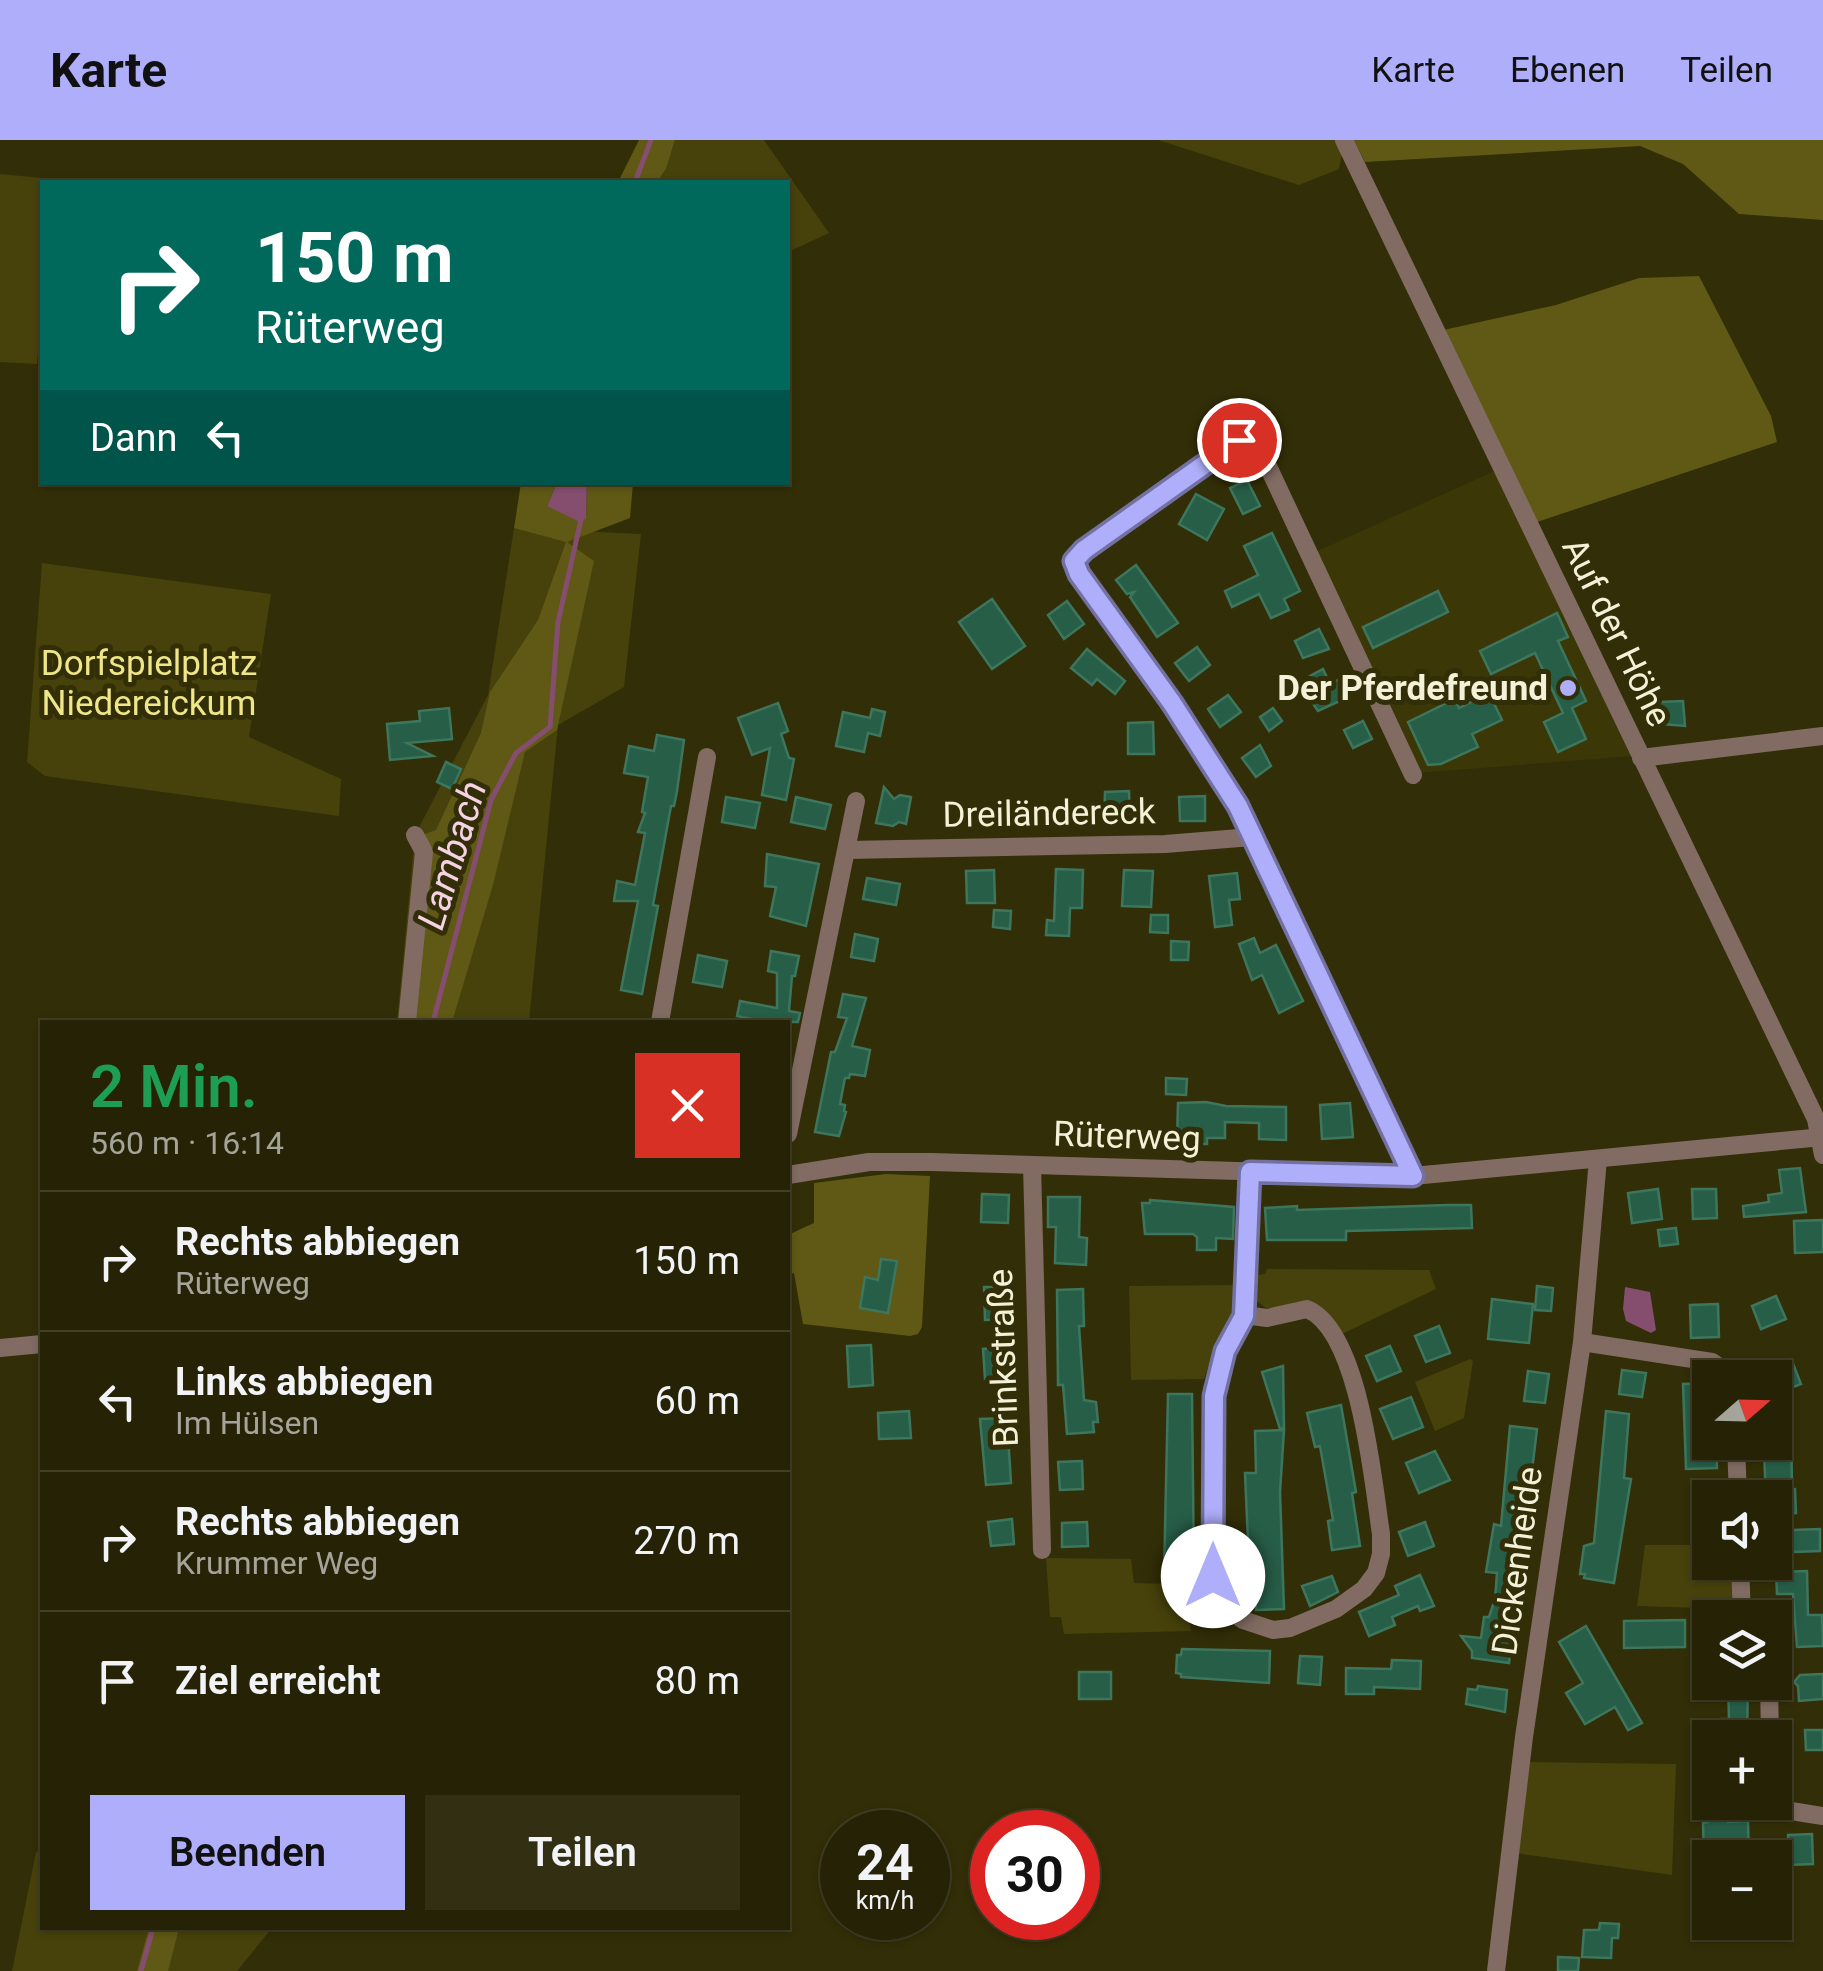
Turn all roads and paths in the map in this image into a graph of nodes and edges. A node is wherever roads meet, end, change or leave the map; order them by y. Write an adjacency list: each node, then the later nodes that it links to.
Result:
1 (1344, 140): 4 (street, Auf der Höhe)
2 (1823, 736): 4 (street)
3 (707, 758): 11 (street)
4 (1641, 758): 14 (street, Auf der Höhe)
5 (1413, 774): 8 (street)
6 (856, 801): 9 (street)
7 (415, 835): 10 (street)
8 (1252, 837): 9 (street, Dreiländereck); 19 (street)
9 (847, 850): 12 (street)
10 (406, 1020)
11 (660, 1020)
12 (796, 1056): 13 (street)
13 (790, 1114)
14 (1822, 1143): 15 (street, Rüterweg)
15 (1598, 1159): 19 (street, Rüterweg); 21 (street, Dickenheide)
16 (1032, 1166): 17 (street, Rüterweg); 18 (street, Rüterweg); 25 (street, Brinkstraße)
17 (1250, 1172): 19 (street, Rüterweg); 20 (street)
18 (790, 1175)
19 (1413, 1176)
20 (1244, 1316): 20 (street)
21 (1582, 1342): 24 (street); 28 (street, Dickenheide)
22 (40, 1344): 23 (street)
23 (0, 1348)
24 (1699, 1360)
25 (1042, 1550)
26 (1792, 1811): 27 (street)
27 (1823, 1816)
28 (1496, 1971)

